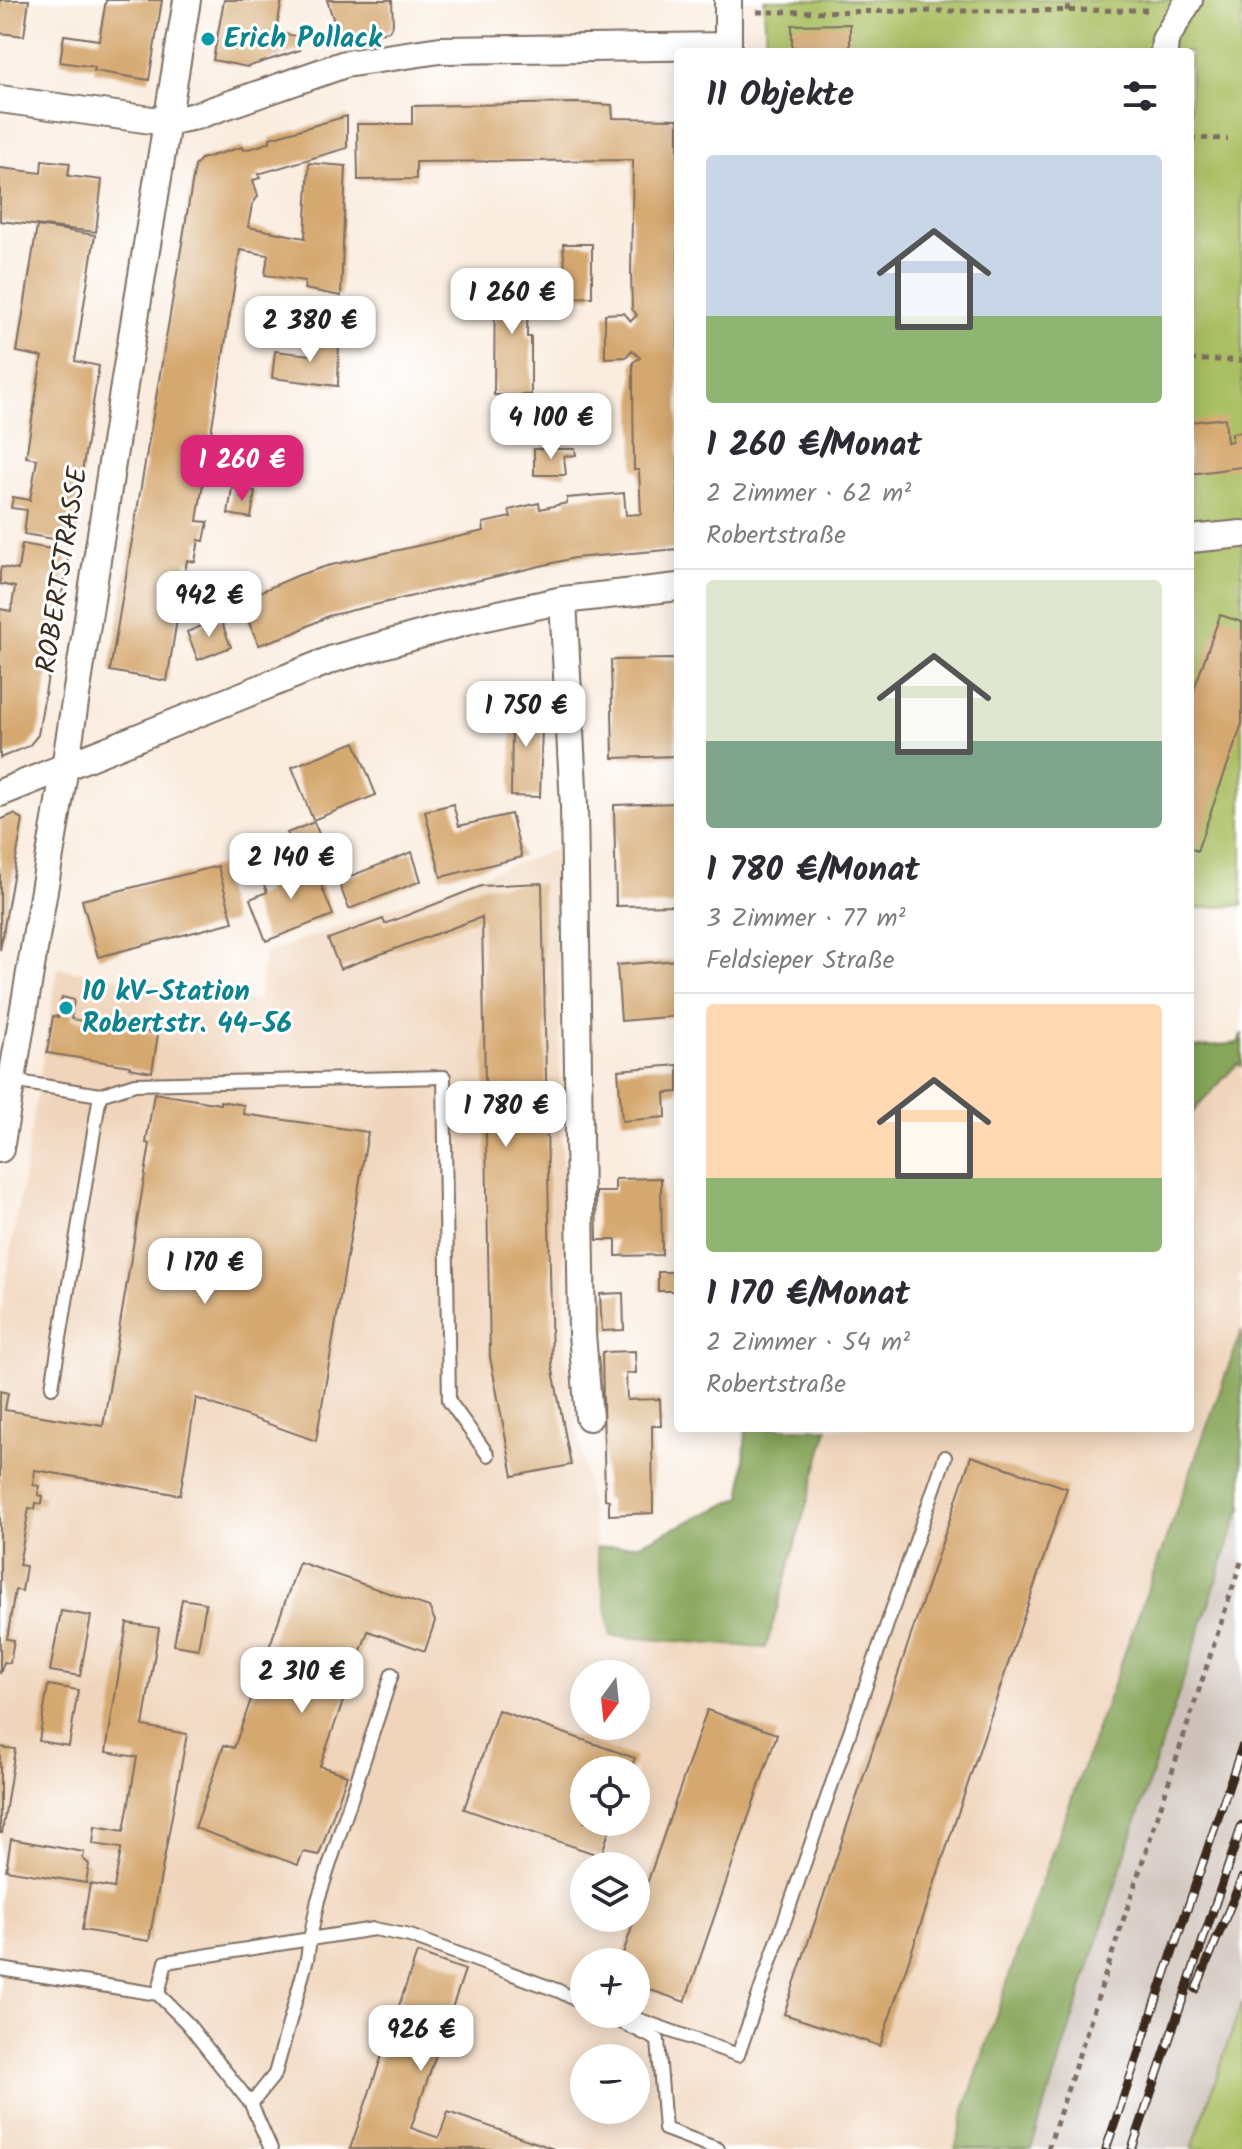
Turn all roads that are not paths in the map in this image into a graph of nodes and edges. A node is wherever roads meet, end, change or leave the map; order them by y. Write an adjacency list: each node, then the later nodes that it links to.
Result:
1 (187, 0): 8 (street, ROBERTSTRASSE)
2 (1185, 5): 5 (street)
3 (728, 6): 4 (street)
4 (728, 48)
5 (1164, 48)
6 (674, 49): 8 (street)
7 (0, 99): 8 (street)
8 (166, 122): 13 (street, ROBERTSTRASSE)
9 (1242, 534): 10 (street)
10 (1194, 539)
11 (674, 587): 12 (street)
12 (563, 600): 13 (street); 19 (street)
13 (65, 767): 14 (street); 15 (street, ROBERTSTRASSE)
14 (0, 793)
15 (12, 1081): 16 (lane); 17 (street, ROBERTSTRASSE)
16 (100, 1095): 18 (lane); 20 (lane)
17 (0, 1149)
18 (52, 1387)
19 (589, 1417)
20 (488, 1455)
21 (945, 1457): 27 (lane)
22 (392, 1674): 23 (lane)
23 (310, 1939): 25 (lane); 26 (lane); 29 (lane)
24 (0, 1969): 25 (lane)
25 (158, 1994): 29 (lane)
26 (570, 1996)
27 (650, 2024)
28 (634, 2028): 31 (lane)
29 (251, 2104): 30 (lane)
30 (271, 2149)
31 (718, 2149)

